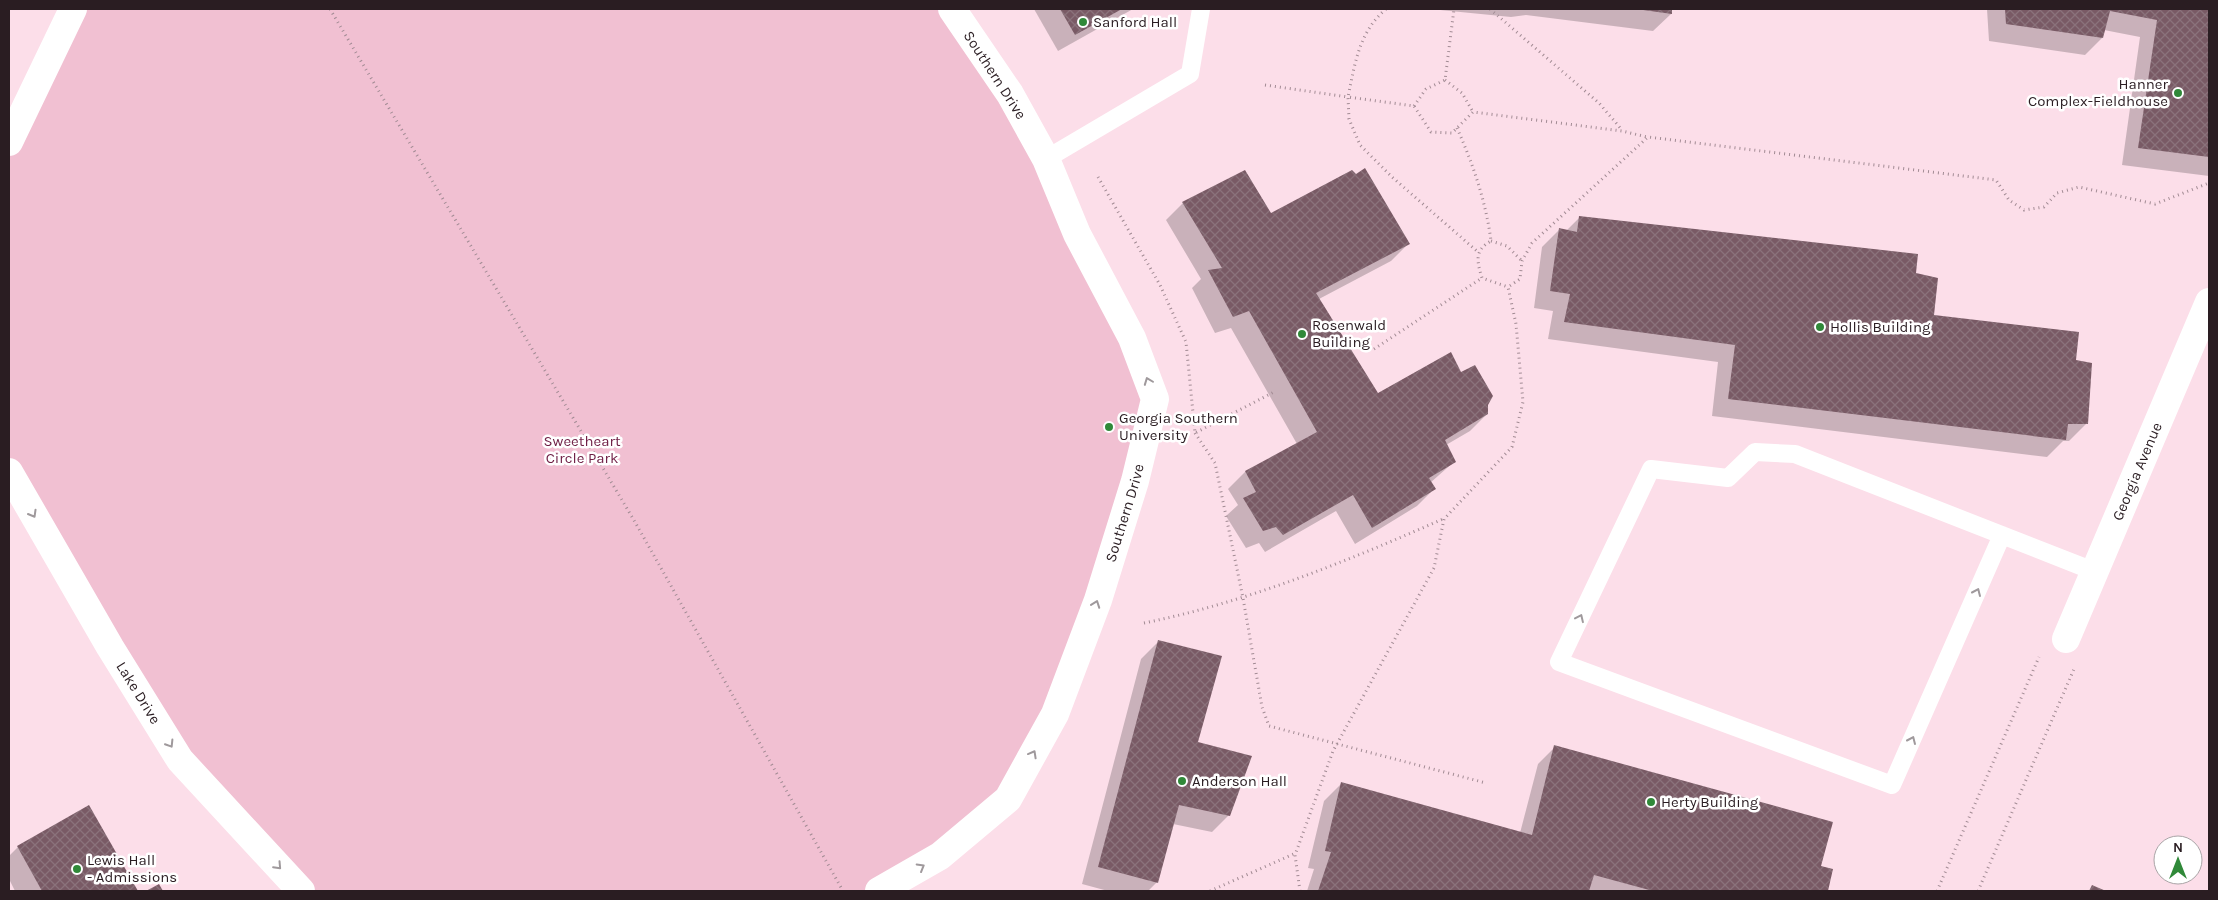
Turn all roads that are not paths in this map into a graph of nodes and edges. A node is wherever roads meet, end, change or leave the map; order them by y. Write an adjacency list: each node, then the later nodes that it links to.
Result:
1 (73, 9): 4 (street)
2 (952, 9): 5 (street, Southern Drive)
3 (1201, 9): 5 (lane)
4 (9, 142)
5 (1046, 159): 12 (street, Southern Drive, one-way to 5)
6 (2209, 302): 9 (street, Georgia Avenue)
7 (9, 472): 11 (street, Lake Drive, one-way to 11)
8 (2002, 535): 8 (lane); 9 (lane)
9 (2096, 572): 10 (street, Georgia Avenue)
10 (2066, 639)
11 (301, 891)
12 (879, 891)

